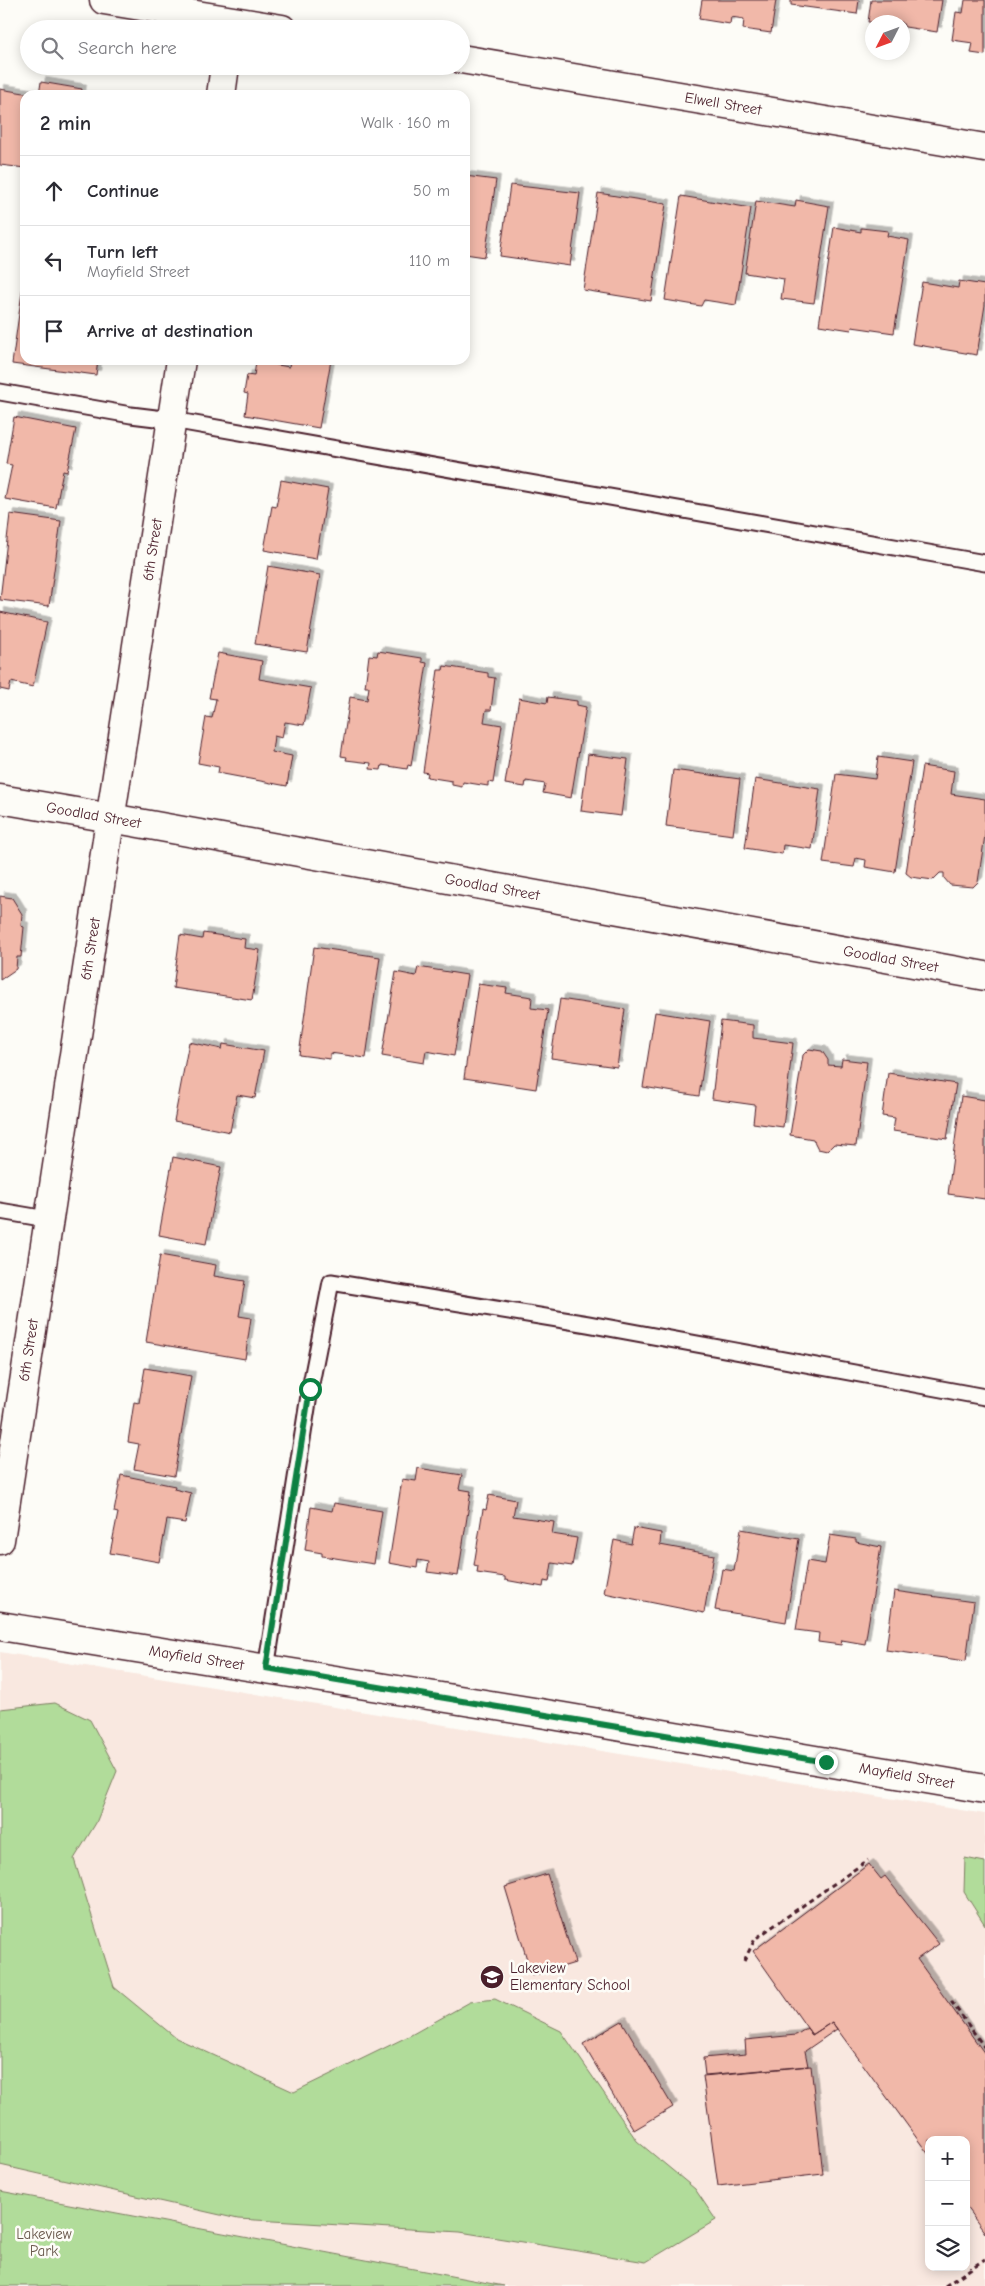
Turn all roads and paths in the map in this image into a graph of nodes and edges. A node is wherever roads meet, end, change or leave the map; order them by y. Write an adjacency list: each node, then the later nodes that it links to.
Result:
1 (104, 0): 2 (street)
2 (232, 16): 3 (street)
3 (247, 20)
4 (470, 61): 7 (street, Elwell Street)
5 (223, 75): 6 (street)
6 (221, 90)
7 (985, 148)
8 (180, 365): 10 (street, 6th Street)
9 (0, 392): 10 (lane)
10 (172, 420): 11 (lane); 13 (street, 6th Street)
11 (985, 563)
12 (0, 799): 13 (street, Goodlad Street)
13 (112, 818): 14 (street, Goodlad Street); 16 (street, 6th Street)
14 (985, 976)
15 (0, 1211): 16 (lane)
16 (47, 1219): 18 (street, 6th Street)
17 (985, 1397): 20 (lane)
18 (0, 1540)
19 (0, 1626): 20 (street, Mayfield Street)
20 (266, 1668): 21 (street, Mayfield Street)
21 (985, 1790)
22 (868, 1860): 23 (path)
23 (744, 1961)
24 (951, 2001): 25 (path)
25 (985, 2048)
26 (985, 2259): 27 (path)
27 (945, 2286)

